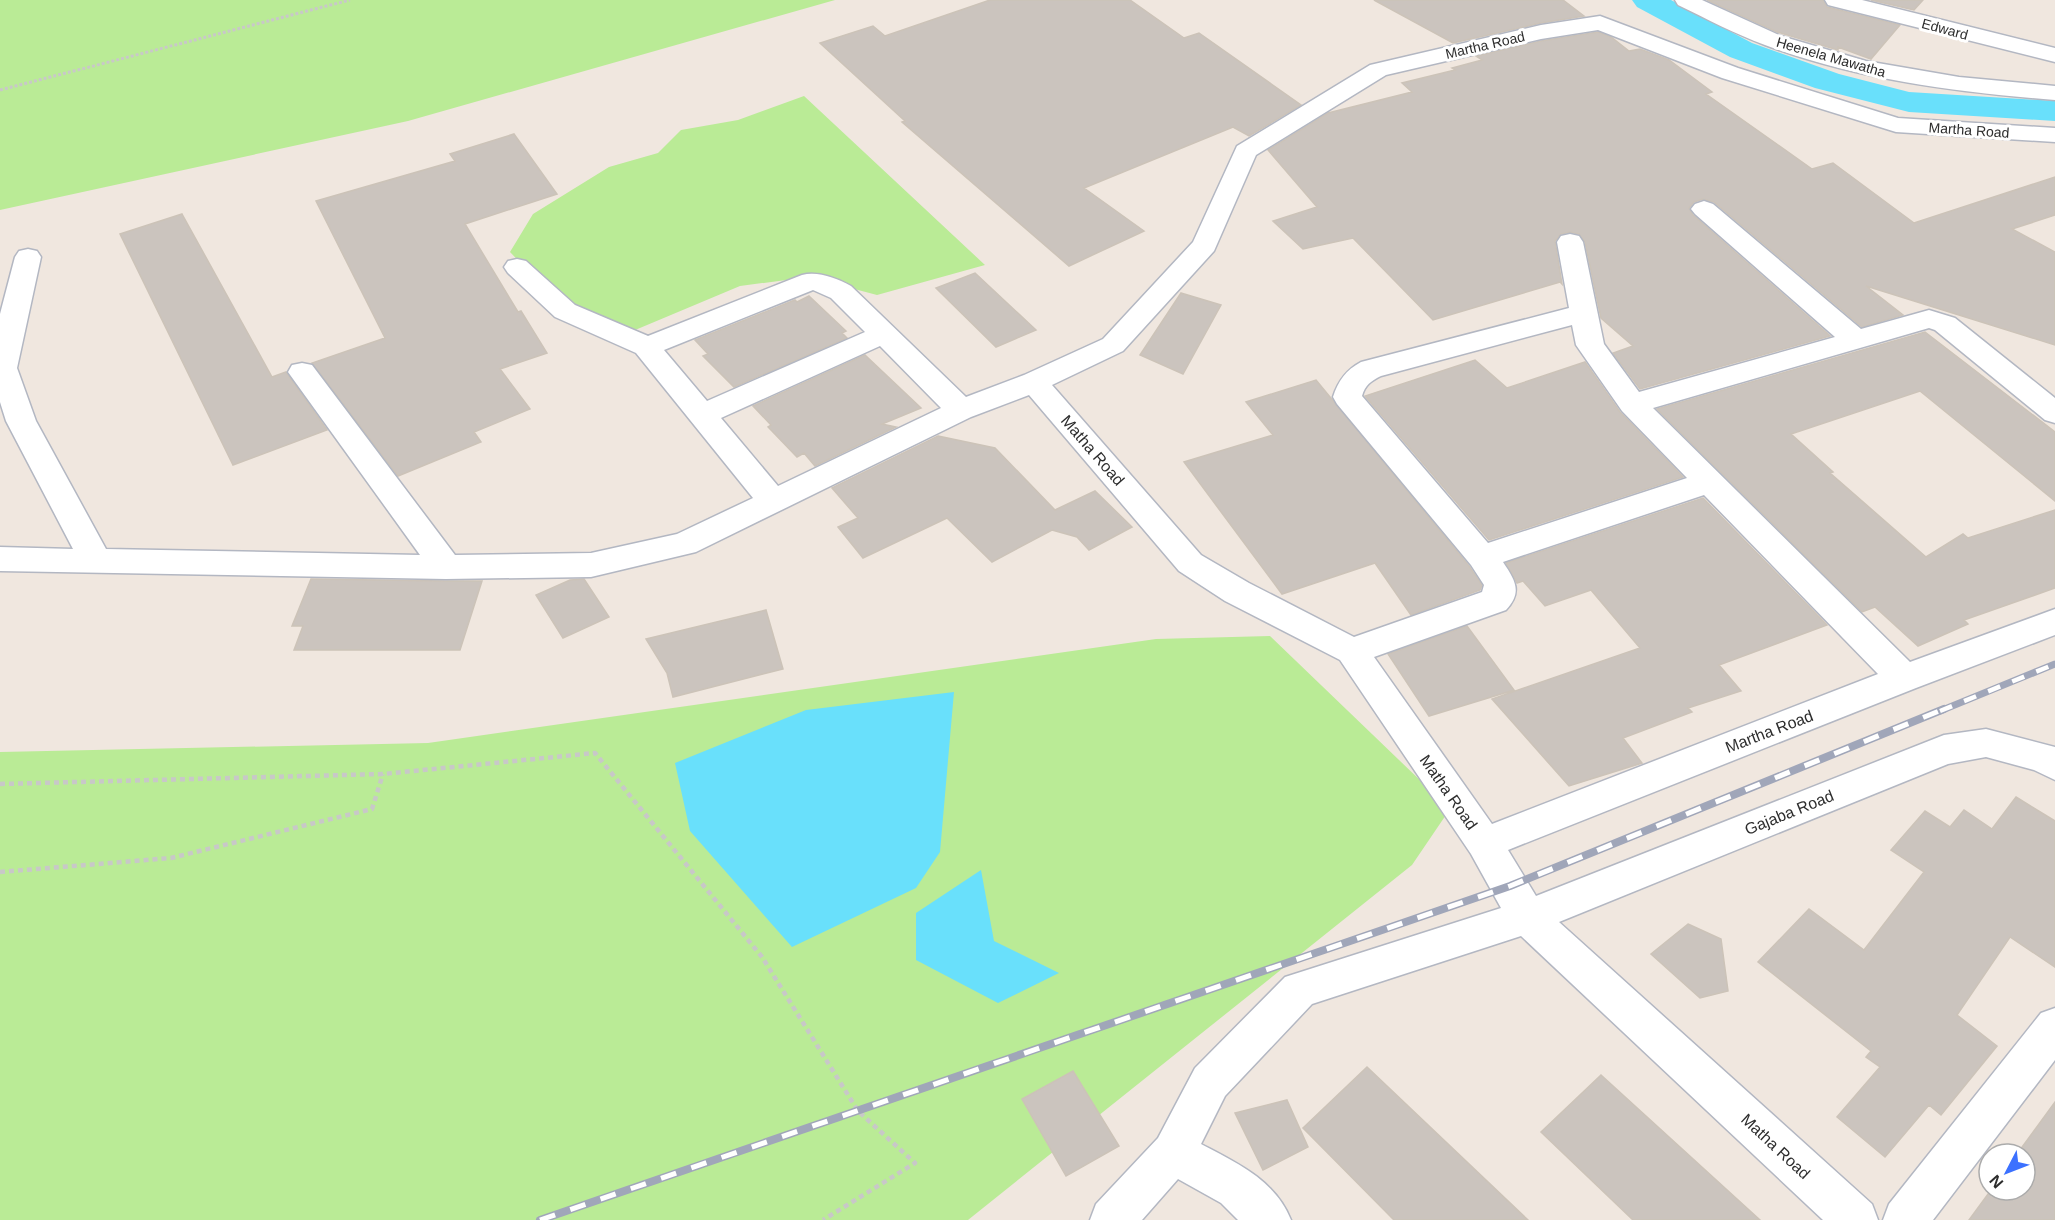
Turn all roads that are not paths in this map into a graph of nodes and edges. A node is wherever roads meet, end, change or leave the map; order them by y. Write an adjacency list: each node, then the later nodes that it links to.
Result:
1 (1686, 0): 4 (street, Heenela Mawatha)
2 (1836, 0): 3 (street, Edward)
3 (2055, 55)
4 (2055, 93)
5 (2055, 135): 15 (street, Martha Road)
6 (1704, 209): 12 (street)
7 (1570, 242): 10 (street)
8 (28, 257): 24 (street)
9 (517, 267): 13 (street)
10 (1584, 313): 16 (street); 22 (street)
11 (884, 334): 13 (street); 17 (street); 19 (street)
12 (1855, 339): 16 (street); 18 (street)
13 (646, 347): 19 (street)
14 (303, 372): 25 (street)
15 (1034, 382): 17 (street, Martha Road); 27 (street, Matha Road)
16 (1632, 404): 20 (street)
17 (961, 410): 21 (street, Martha Road)
18 (2055, 413)
19 (702, 416): 21 (street)
20 (1709, 482): 22 (street); 28 (street)
21 (774, 501): 25 (street, Martha Road)
22 (1482, 557): 27 (street)
23 (0, 559): 24 (street, Martha Road)
24 (95, 559): 25 (street, Martha Road)
25 (446, 567)
26 (2055, 622): 28 (street, Martha Road)
27 (1352, 651): 30 (street, Matha Road)
28 (1904, 678): 30 (street, Martha Road)
29 (2055, 765): 31 (street, Gajaba Road)
30 (1484, 843): 31 (street, Matha Road)
31 (1527, 917): 33 (street, Gajaba Road); 36 (street, Matha Road)
32 (2055, 1027): 37 (street)
33 (1173, 1153): 34 (street, Gajaba Road); 35 (street)
34 (1112, 1220)
35 (1269, 1220)
36 (1856, 1220)
37 (1905, 1220)

